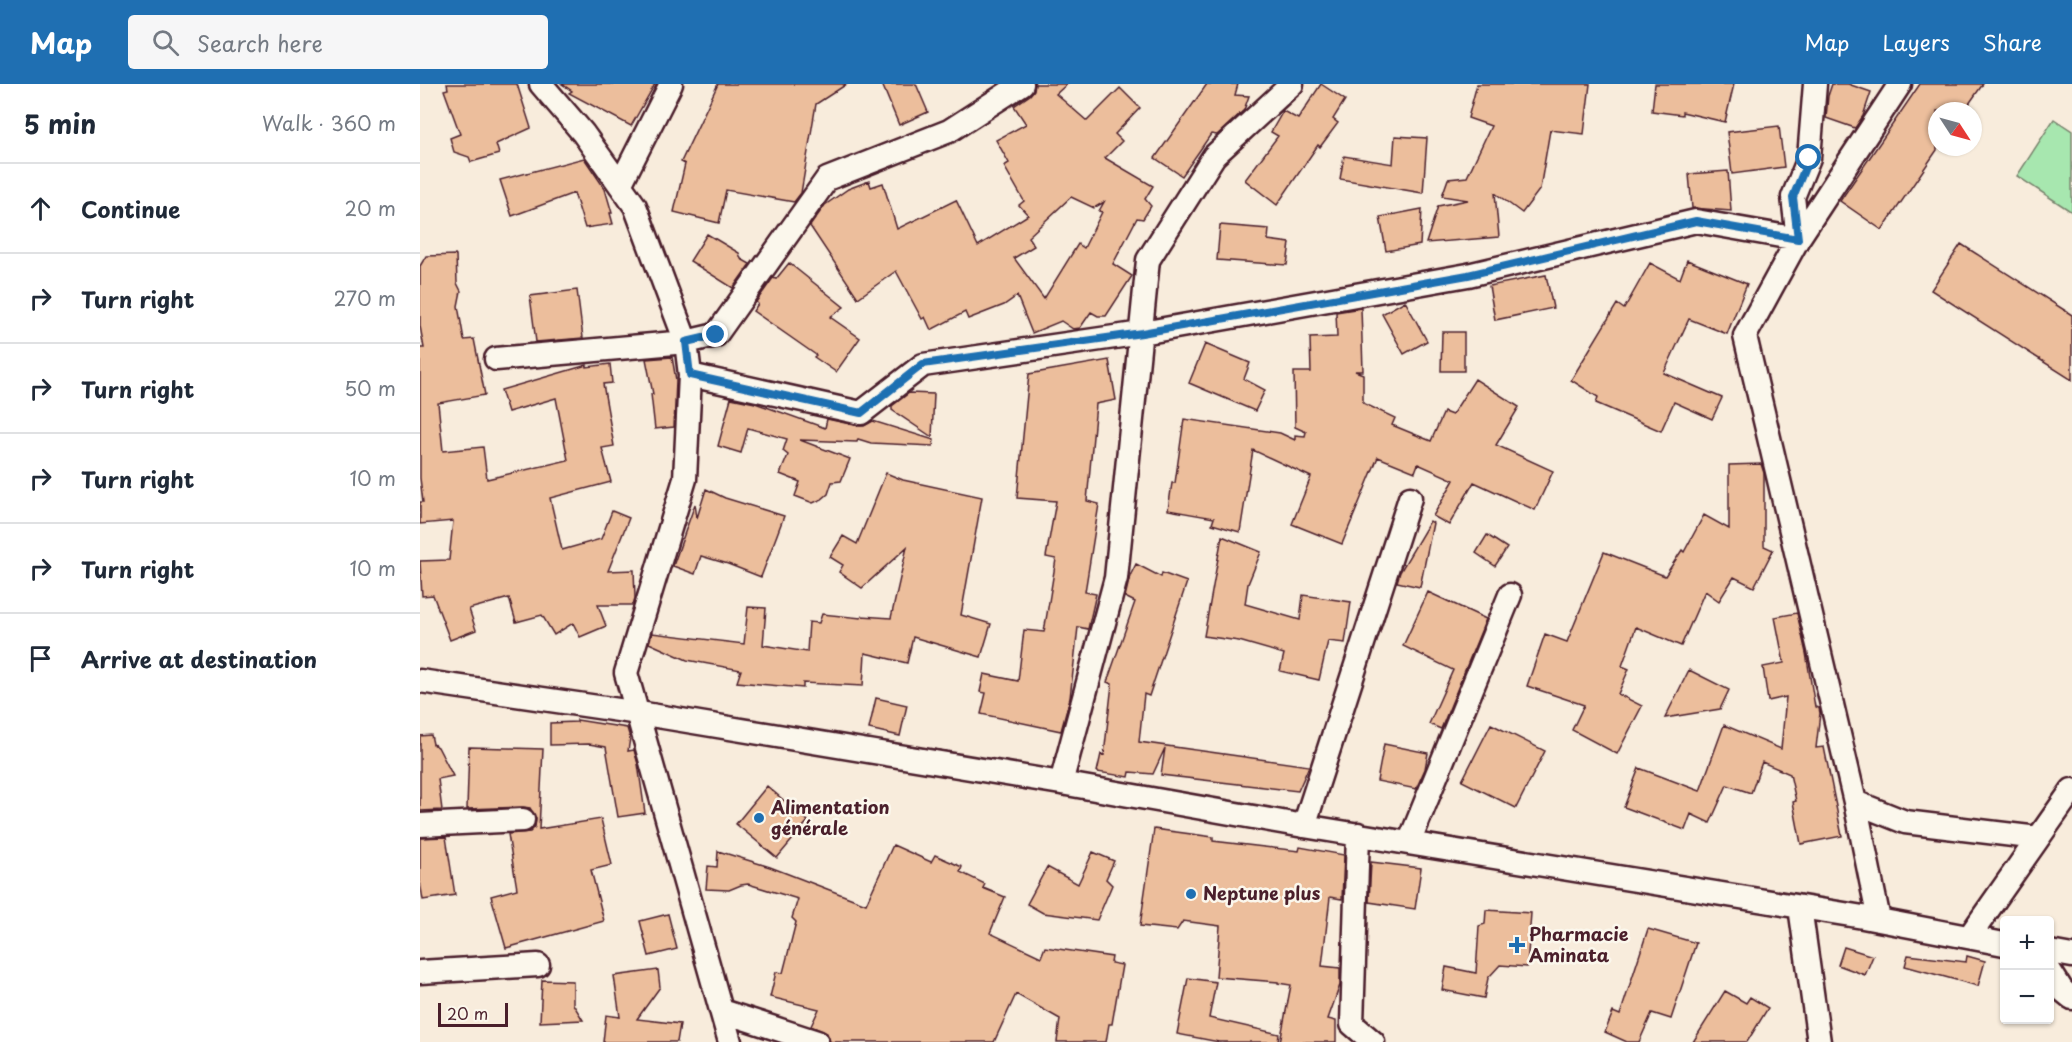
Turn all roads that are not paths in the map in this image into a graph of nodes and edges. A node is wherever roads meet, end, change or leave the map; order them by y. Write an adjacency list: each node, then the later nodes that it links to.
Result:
1 (541, 84): 7 (street)
2 (671, 84): 7 (street)
3 (1022, 84): 10 (street)
4 (1292, 84): 9 (street)
5 (1815, 84): 8 (street)
6 (1900, 84): 8 (street)
7 (620, 185): 10 (street)
8 (1798, 239): 9 (street); 19 (street)
9 (1142, 333): 12 (street); 17 (street)
10 (686, 342): 11 (street); 12 (street)
11 (496, 359)
12 (690, 375): 16 (street)
13 (1410, 498): 22 (street)
14 (1510, 595): 25 (street)
15 (420, 681): 16 (street)
16 (639, 713): 17 (street); 36 (street)
17 (1061, 783): 22 (street)
18 (2072, 790): 24 (street)
19 (1855, 802): 24 (street); 27 (street)
20 (523, 820): 21 (street)
21 (420, 825)
22 (1304, 826): 23 (street)
23 (1358, 834): 25 (street); 37 (street)
24 (2038, 838): 28 (street)
25 (1410, 843): 26 (street)
26 (1800, 907): 27 (street); 41 (street)
27 (1879, 920): 28 (street)
28 (1969, 937): 29 (street)
29 (2000, 943)
30 (2054, 953): 31 (street)
31 (2072, 956)
32 (538, 965): 33 (street)
33 (420, 972)
34 (2054, 978): 35 (street)
35 (2072, 998)
36 (722, 1011): 38 (street); 39 (street)
37 (1350, 1033): 40 (street)
38 (730, 1042)
39 (817, 1042)
40 (1373, 1042)
41 (1819, 1042)

